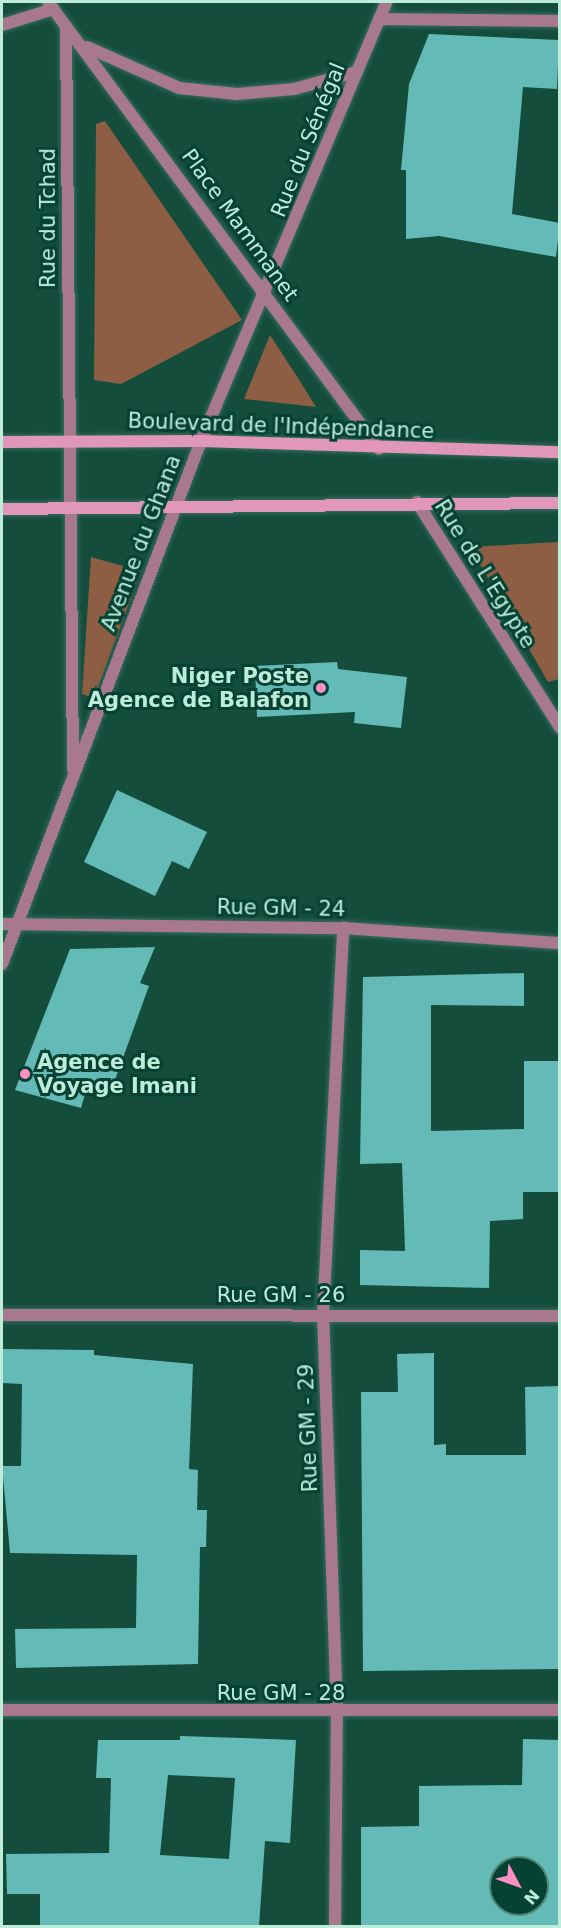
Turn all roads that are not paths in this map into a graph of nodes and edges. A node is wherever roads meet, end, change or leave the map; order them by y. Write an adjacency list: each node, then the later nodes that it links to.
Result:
1 (386, 2): 3 (street, Rue du Sénégal)
2 (51, 5): 5 (street); 6 (street)
3 (379, 19): 4 (street); 8 (street, Rue du Sénégal)
4 (560, 21)
5 (2, 25)
6 (66, 26): 7 (street, Place Mammanet); 10 (street, Rue du Tchad)
7 (83, 45): 8 (street); 9 (street, Place Mammanet)
8 (356, 72): 9 (street, Rue du Sénégal)
9 (267, 294): 11 (street, Avenue du Ghana); 13 (street, Place Mammanet)
10 (67, 441): 11 (main road, Boulevard de l'Indépendance); 12 (main road, Boulevard de l'Indépendance); 19 (street, Avenue du Ghana)
11 (201, 441): 13 (main road, Boulevard de l'Indépendance); 17 (street, Avenue du Ghana)
12 (2, 442)
13 (379, 448): 14 (main road, Boulevard de l'Indépendance)
14 (560, 452)
15 (417, 502): 16 (main road); 17 (main road); 20 (street, Rue de L'Egypte)
16 (560, 504)
17 (176, 506): 19 (main road); 21 (street, Avenue du Ghana)
18 (2, 508): 19 (main road)
19 (70, 509): 21 (street, Avenue du Ghana)
20 (560, 726)
21 (73, 776): 23 (street, Avenue du Ghana)
22 (2, 924): 23 (street, Rue GM - 24)
23 (18, 924): 24 (street, Rue GM - 24); 26 (street, Avenue du Ghana)
24 (343, 928): 25 (street, Rue GM - 24); 28 (street, Rue GM - 29)
25 (560, 943)
26 (2, 964)
27 (2, 1315): 28 (street, Rue GM - 26)
28 (323, 1315): 29 (street, Rue GM - 26); 32 (street, Rue GM - 29)
29 (560, 1316)
30 (2, 1710): 32 (street, Rue GM - 28)
31 (560, 1710): 32 (street, Rue GM - 28)
32 (337, 1713): 33 (street, Rue GM - 29)
33 (335, 1926)

